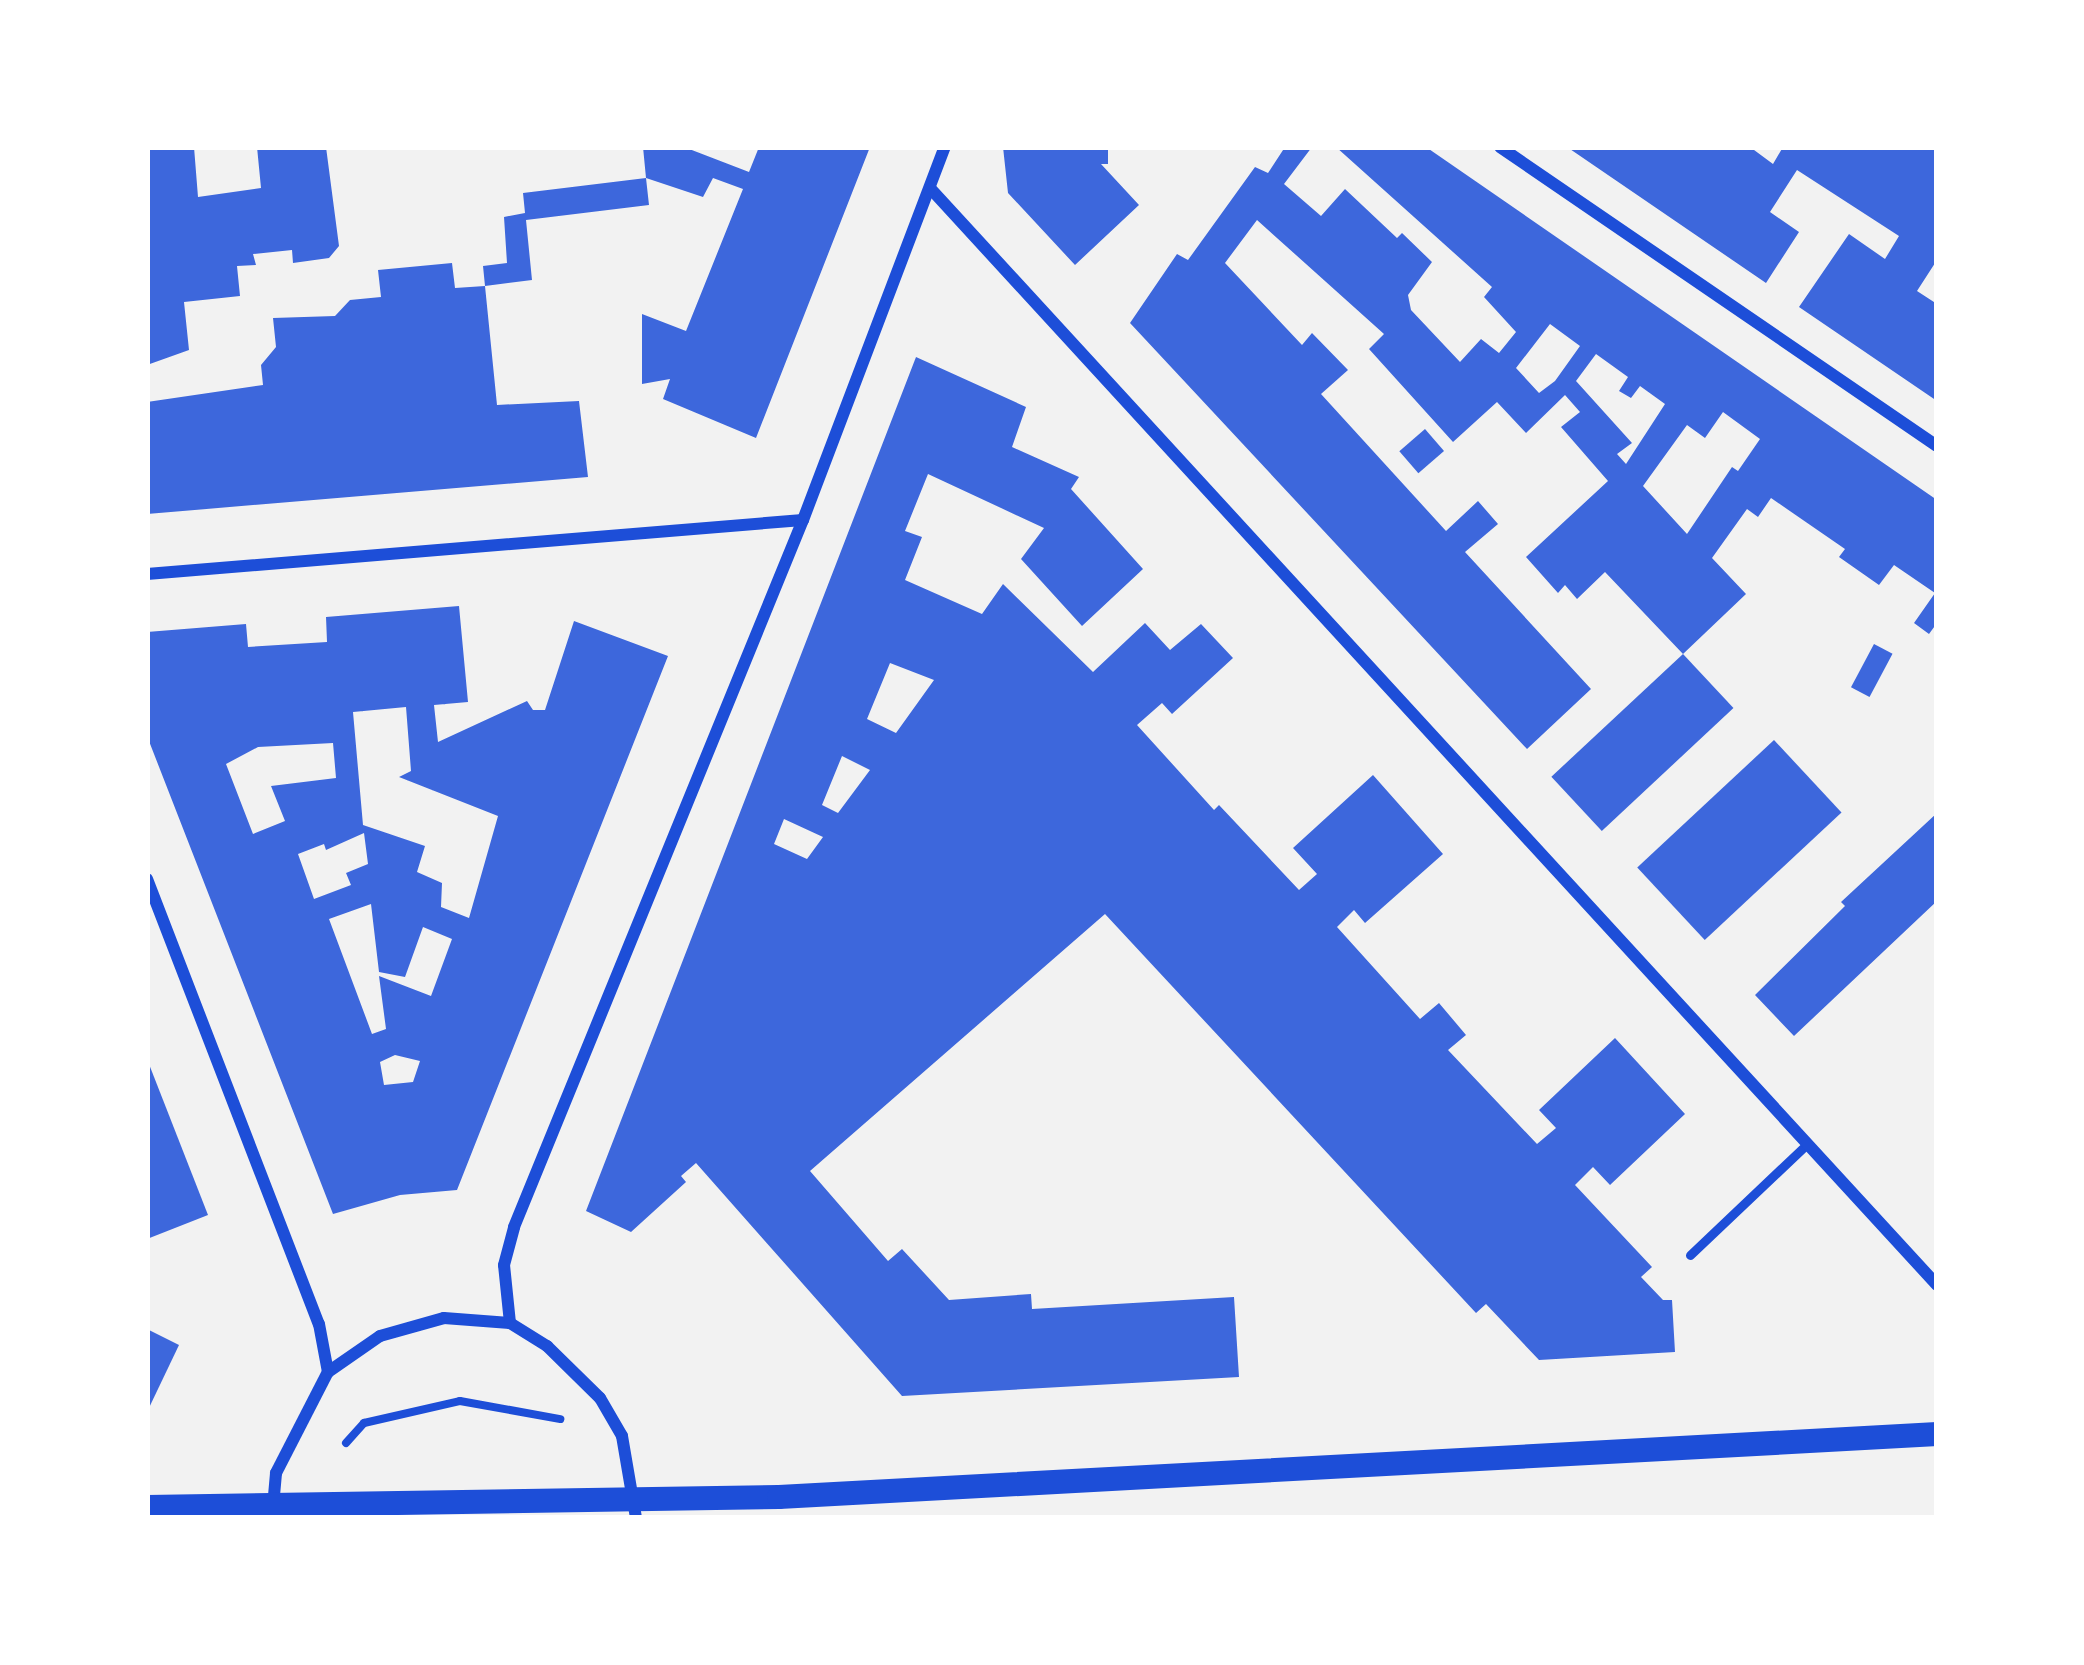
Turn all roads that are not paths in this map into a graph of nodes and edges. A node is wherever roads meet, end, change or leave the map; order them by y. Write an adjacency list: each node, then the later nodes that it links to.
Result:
1 (945, 147): 3 (street)
2 (1501, 147): 4 (street)
3 (931, 188): 5 (street); 8 (street)
4 (1937, 446)
5 (803, 520): 6 (street); 11 (street)
6 (147, 574)
7 (147, 879): 12 (street)
8 (1807, 1144): 9 (lane); 10 (street)
9 (1690, 1256)
10 (1937, 1285)
11 (510, 1323): 12 (street); 15 (street)
12 (328, 1372): 16 (street)
13 (1937, 1434): 15 (main road)
14 (159, 1507): 16 (main road)
15 (635, 1508): 16 (main road)
16 (272, 1511)

